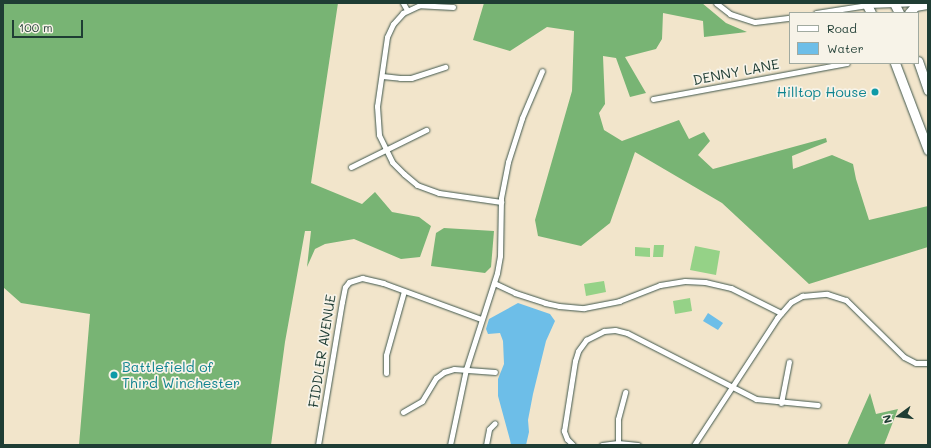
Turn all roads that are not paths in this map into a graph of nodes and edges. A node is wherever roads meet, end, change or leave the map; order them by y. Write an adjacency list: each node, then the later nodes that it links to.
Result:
1 (403, 3): 7 (street)
2 (716, 3): 10 (street)
3 (895, 3): 4 (street); 6 (street)
4 (928, 4): 9 (highway)
5 (453, 7): 7 (street)
6 (868, 7): 8 (street)
7 (407, 10): 16 (street)
8 (825, 12)
9 (910, 12)
10 (789, 18)
11 (841, 64): 18 (street, DENNY LANE)
12 (895, 64): 21 (highway)
13 (919, 64): 17 (highway)
14 (445, 67): 16 (street)
15 (542, 71): 23 (street)
16 (382, 76): 20 (street)
17 (928, 90)
18 (653, 98)
19 (426, 130): 20 (street)
20 (385, 150): 22 (street); 23 (street)
21 (928, 150)
22 (351, 167)
23 (501, 202): 24 (street)
24 (494, 283): 26 (street); 27 (street)
25 (404, 291): 27 (street, FIDDLER AVENUE); 32 (street); 40 (street, FIDDLER AVENUE)
26 (781, 313): 29 (street); 33 (street)
27 (481, 319): 30 (street)
28 (790, 362): 35 (street)
29 (928, 363)
30 (466, 369): 31 (street); 37 (street); 41 (street)
31 (495, 372)
32 (386, 374)
33 (731, 387): 35 (street); 43 (street); 46 (street)
34 (626, 392): 39 (street)
35 (781, 403): 36 (street)
36 (818, 405)
37 (404, 412)
38 (495, 423): 42 (street)
39 (618, 443): 44 (street); 45 (street)
40 (318, 445)
41 (450, 445)
42 (486, 445)
43 (573, 445)
44 (602, 445)
45 (638, 445)
46 (694, 445)

